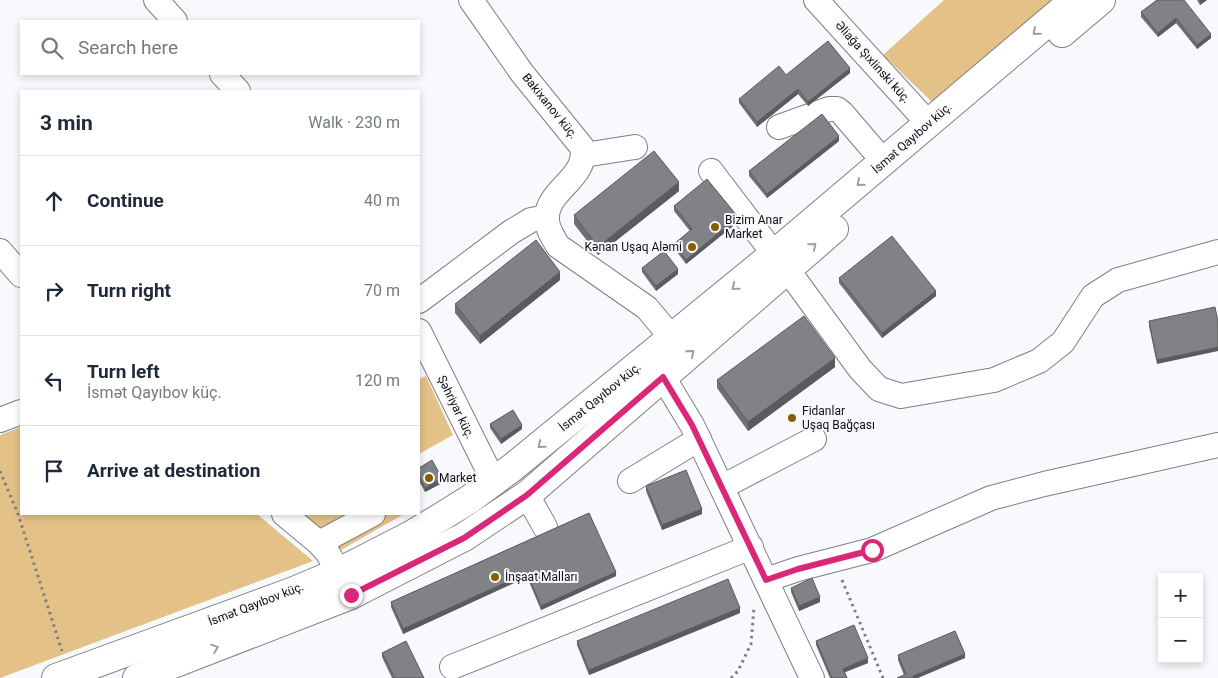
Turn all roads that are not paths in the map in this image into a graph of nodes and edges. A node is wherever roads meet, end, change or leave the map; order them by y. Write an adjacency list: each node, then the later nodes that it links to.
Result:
1 (156, 0): 6 (street)
2 (471, 0): 12 (street, Bakixanov küç.)
3 (816, 0): 9 (street, Əliağa Şıxlinski küç.)
4 (1074, 0): 9 (main road, İsmət Qayıbov küç., one-way to 9)
5 (1101, 0): 18 (main road, İsmət Qayıbov küç., one-way to 5)
6 (174, 20)
7 (223, 75): 8 (street)
8 (237, 90)
9 (929, 124): 13 (main road, İsmət Qayıbov küç.)
10 (780, 127): 13 (street)
11 (635, 146): 12 (street)
12 (584, 155): 15 (street)
13 (884, 162): 18 (main road, İsmət Qayıbov küç., one-way to 18)
14 (711, 170): 18 (street)
15 (546, 217): 20 (street); 22 (street)
16 (0, 251): 19 (street)
17 (1218, 252): 18 (street)
18 (780, 262): 22 (main road, İsmət Qayıbov küç., one-way to 22); 23 (main road, İsmət Qayıbov küç., one-way to 18)
19 (20, 274)
20 (420, 300)
21 (420, 333): 30 (street, Şəhriyar küç.)
22 (672, 338): 30 (main road, İsmət Qayıbov küç., one-way to 30)
23 (663, 377): 27 (street); 32 (main road, İsmət Qayıbov küç.)
24 (20, 412): 25 (street)
25 (0, 420)
26 (814, 439): 31 (street)
27 (699, 440): 29 (street); 31 (street)
28 (1218, 445): 39 (street)
29 (630, 481)
30 (494, 482): 38 (main road, İsmət Qayıbov küç.)
31 (722, 487): 37 (street)
32 (527, 495): 35 (street); 41 (main road, İsmət Qayıbov küç., one-way to 32)
33 (285, 515): 36 (street)
34 (370, 515): 36 (street)
35 (545, 527)
36 (319, 543): 38 (street)
37 (751, 547): 39 (street); 40 (street)
38 (339, 572): 42 (main road, İsmət Qayıbov küç.)
39 (766, 580): 44 (street)
40 (452, 667)
41 (181, 670): 43 (main road, İsmət Qayıbov küç.)
42 (63, 676)
43 (137, 678)
44 (812, 678)

